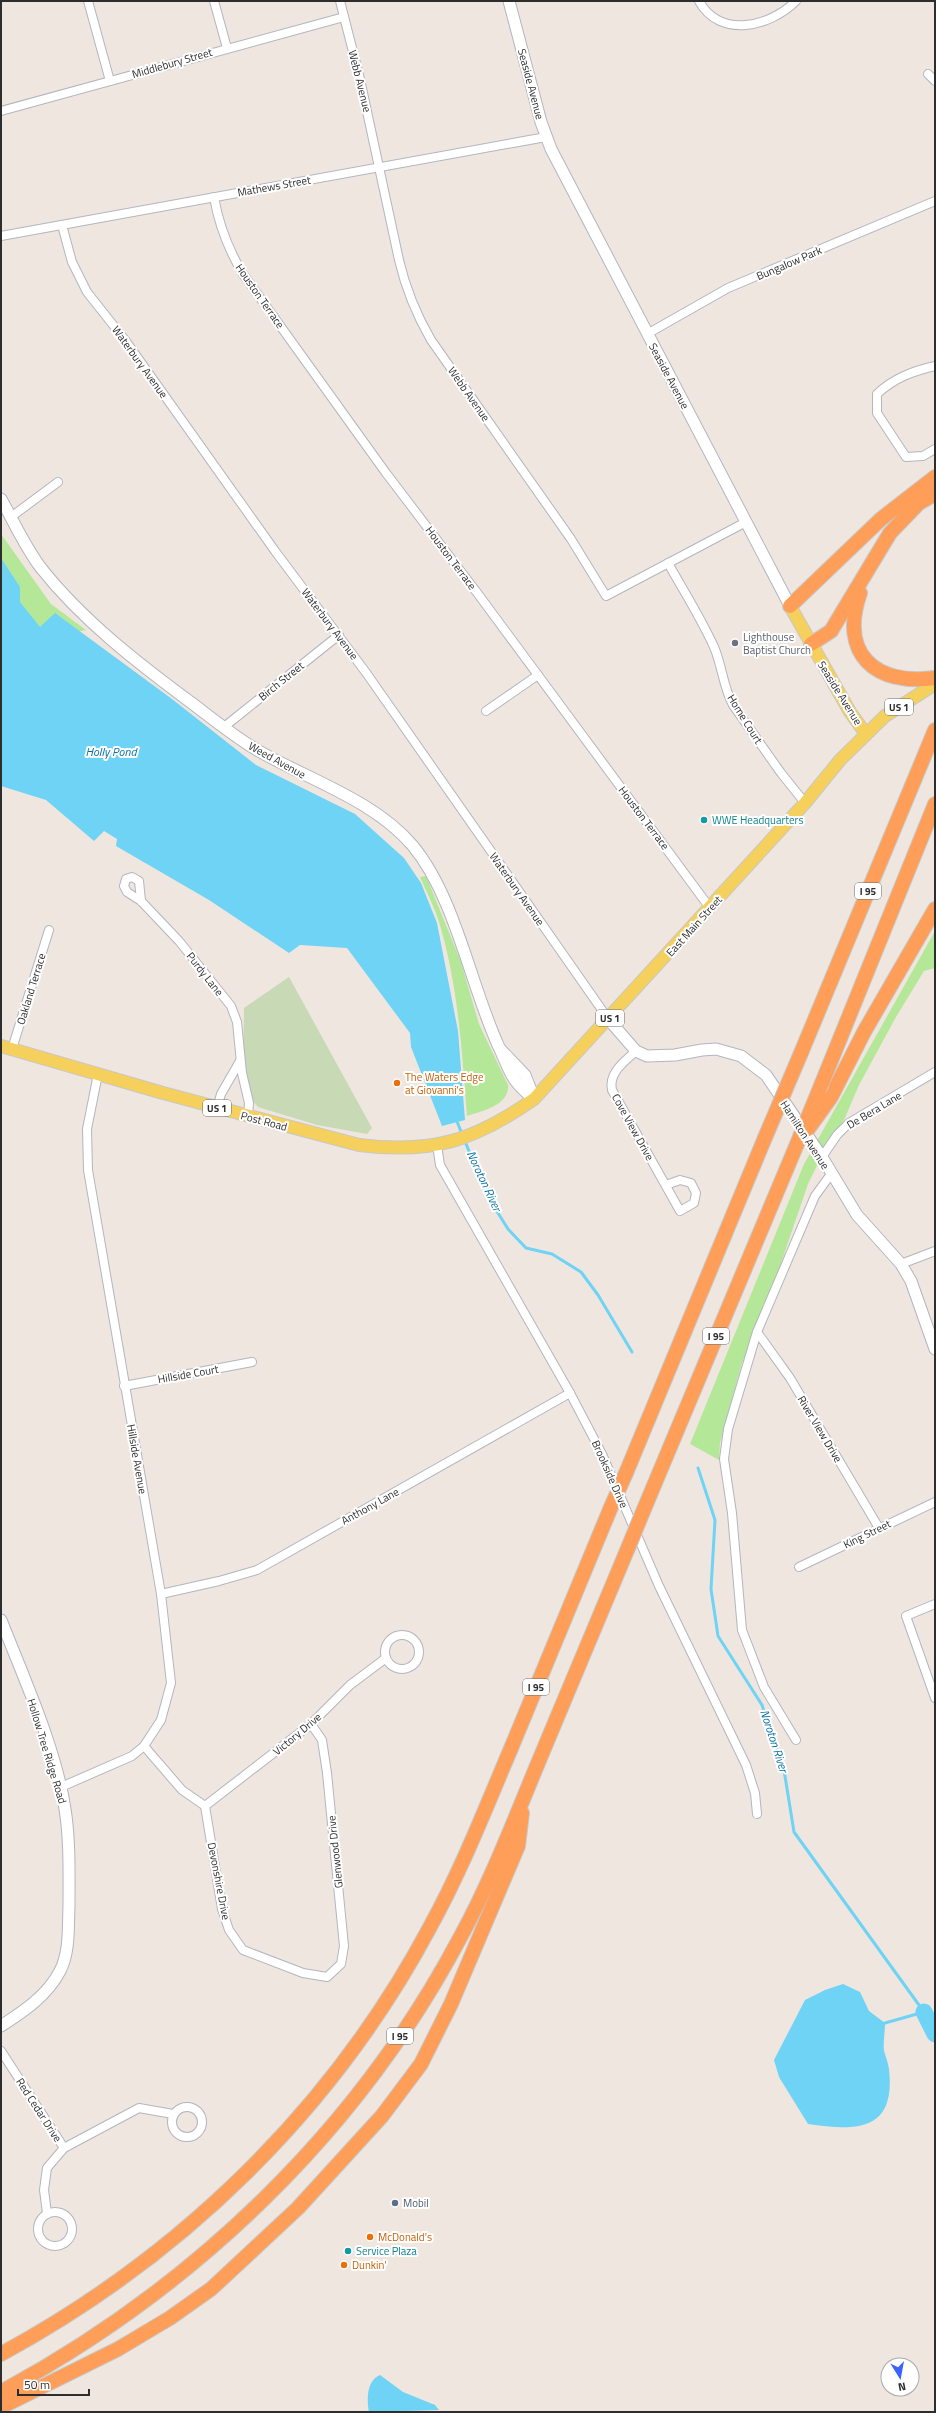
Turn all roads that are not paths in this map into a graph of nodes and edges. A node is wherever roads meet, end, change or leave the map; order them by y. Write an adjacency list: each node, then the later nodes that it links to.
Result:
1 (88, 1): 10 (street)
2 (214, 1): 8 (street)
3 (340, 1): 7 (street, Webb Avenue)
4 (510, 1): 13 (street, Seaside Avenue)
5 (700, 1): 6 (street)
6 (796, 1)
7 (344, 17): 8 (street, Middlebury Street); 14 (street, Webb Avenue)
8 (227, 48): 10 (street, Middlebury Street)
9 (928, 74): 11 (street)
10 (110, 81): 12 (street, Middlebury Street)
11 (935, 81)
12 (1, 111)
13 (546, 137): 14 (street, Mathews Street); 19 (street, Seaside Avenue)
14 (380, 167): 15 (street, Mathews Street); 29 (street, Webb Avenue)
15 (214, 197): 17 (street, Mathews Street); 33 (street, Houston Terrace)
16 (935, 201): 19 (street, Bungalow Park)
17 (62, 225): 18 (street, Mathews Street); 31 (street, Waterbury Avenue)
18 (1, 236)
19 (647, 334): 27 (street, Seaside Avenue)
20 (935, 366): 21 (street)
21 (935, 449)
22 (935, 477): 30 (highway)
23 (58, 482): 26 (street)
24 (935, 494): 28 (highway)
25 (1, 499): 26 (street, Weed Avenue)
26 (11, 517): 38 (street, Weed Avenue)
27 (746, 522): 29 (street, Webb Avenue); 30 (street, Seaside Avenue)
28 (873, 559): 32 (highway); 34 (highway)
29 (668, 563): 41 (street, Home Court)
30 (790, 606): 32 (main road, Seaside Avenue)
31 (339, 635): 38 (street, Birch Street); 48 (street, Waterbury Avenue)
32 (810, 644): 40 (main road, Seaside Avenue)
33 (538, 675): 36 (street); 45 (street, Houston Terrace)
34 (935, 678)
35 (935, 684): 40 (main road, East Main Street / US 1)
36 (486, 711)
37 (935, 720): 43 (highway)
38 (224, 727): 54 (street, Weed Avenue)
39 (935, 730): 43 (highway, I 95)
40 (866, 734): 41 (main road, East Main Street / US 1)
41 (805, 803): 45 (main road, East Main Street / US 1)
42 (935, 804): 57 (highway, I 95, bridge)
43 (902, 809): 90 (highway, I 95, bridge)
44 (142, 901): 51 (street, Purdy Lane)
45 (710, 908): 48 (main road, East Main Street / US 1)
46 (935, 908): 57 (highway, bridge)
47 (49, 930): 49 (street, Oakland Terrace)
48 (609, 1020): 50 (street); 54 (main road, East Main Street / US 1)
49 (7, 1047): 53 (main road, Post Road / US 1)
50 (636, 1051): 59 (street, Hamilton Avenue); 61 (street, Cove View Drive)
51 (240, 1060): 55 (street); 56 (street, Purdy Lane)
52 (935, 1072): 59 (street, De Bera Lane)
53 (98, 1074): 55 (main road, Post Road / US 1); 67 (street, Hillside Avenue)
54 (534, 1099): 58 (main road, East Main Street / US 1)
55 (217, 1108): 56 (main road, Post Road / US 1)
56 (248, 1116): 58 (main road, Post Road / US 1)
57 (797, 1144): 81 (highway, I 95, bridge)
58 (441, 1145): 68 (street, Brookside Drive)
59 (822, 1157): 60 (street, Hamilton Avenue)
60 (831, 1174): 63 (street, Hamilton Avenue); 64 (street)
61 (666, 1185)
62 (935, 1251): 63 (street)
63 (901, 1264): 65 (street, Hamilton Avenue)
64 (757, 1332): 70 (street, River View Drive); 78 (street)
65 (935, 1349)
66 (252, 1362): 67 (street, Hillside Court)
67 (124, 1386): 72 (street, Hillside Avenue)
68 (570, 1393): 72 (street, Anthony Lane); 83 (street, Brookside Drive)
69 (935, 1502): 70 (street, King Street)
70 (879, 1528): 71 (street, King Street)
71 (799, 1567)
72 (161, 1594): 79 (street, Hillside Avenue)
73 (935, 1604): 76 (street)
74 (1, 1620): 80 (street, Hollow Tree Ridge Road)
75 (386, 1658): 75 (street); 77 (street, Victory Drive)
76 (935, 1698)
77 (311, 1724): 82 (street, Victory Drive); 84 (street, Glenwood Drive)
78 (796, 1740)
79 (144, 1746): 80 (street, Hillside Avenue); 82 (street)
80 (61, 1787): 85 (street, Hollow Tree Ridge Road)
81 (524, 1797): 91 (highway, I 95); 92 (highway)
82 (205, 1806): 84 (street, Devonshire Drive)
83 (757, 1814)
84 (327, 1977)
85 (1, 2026)
86 (1, 2051): 88 (street, Red Cedar Drive)
87 (173, 2114): 88 (street, Red Cedar Drive)
88 (64, 2148): 89 (street, Red Cedar Drive)
89 (47, 2213): 89 (street)
90 (1, 2354)
91 (1, 2392)
92 (1, 2408)

